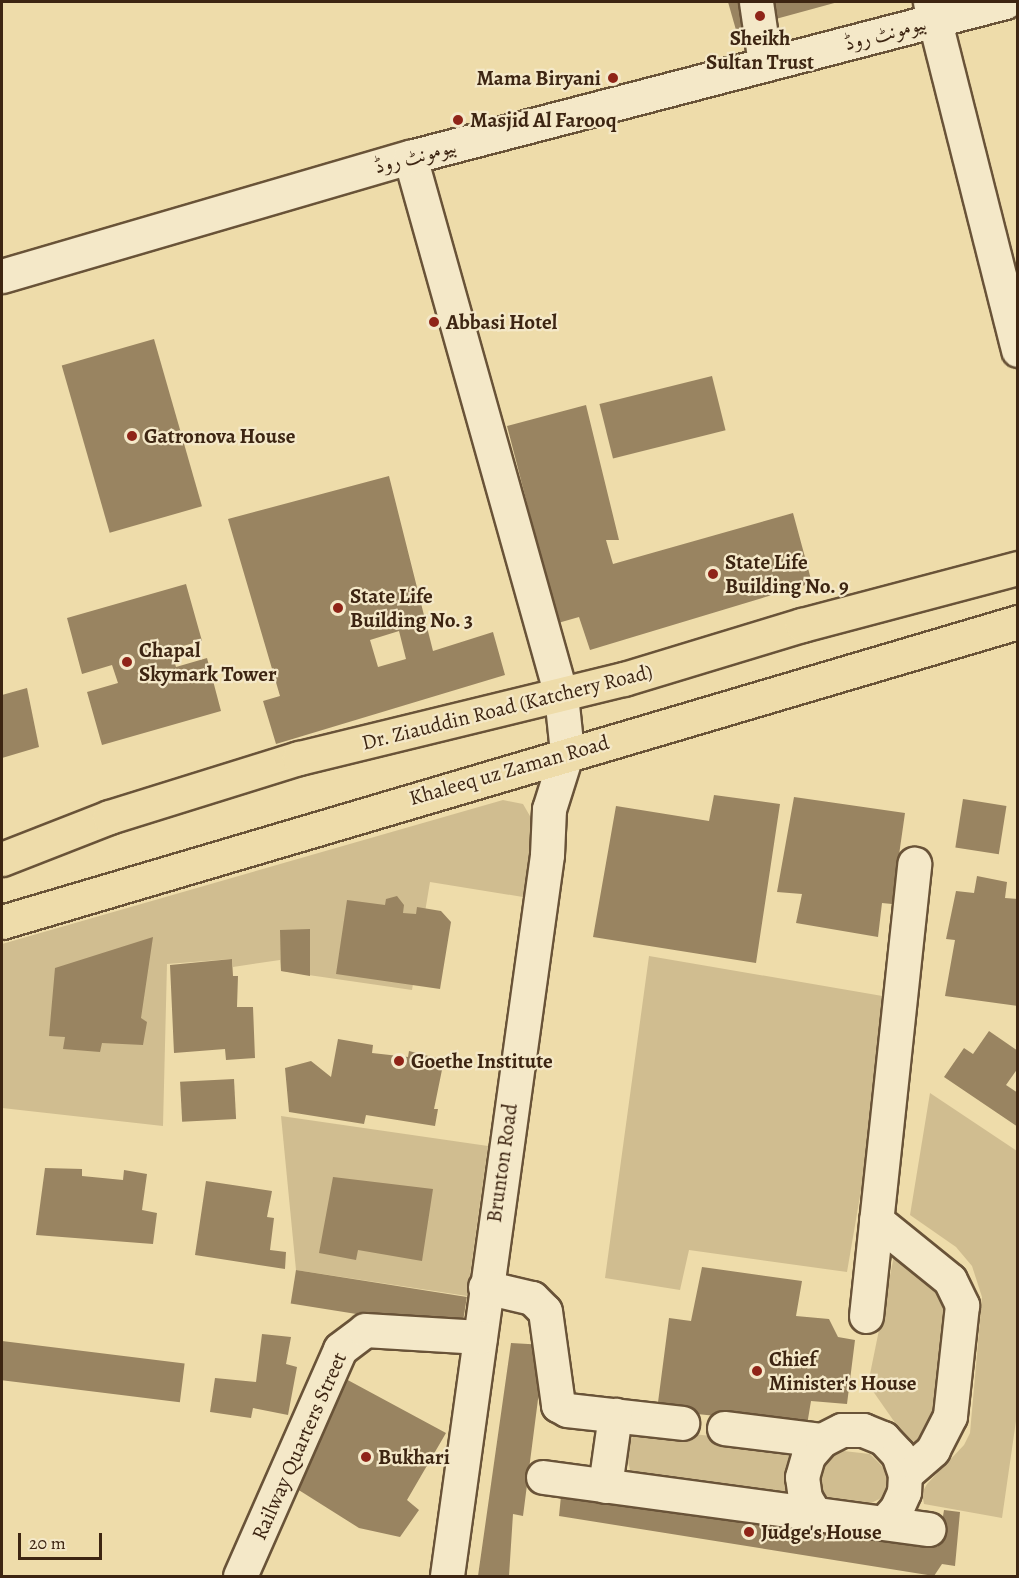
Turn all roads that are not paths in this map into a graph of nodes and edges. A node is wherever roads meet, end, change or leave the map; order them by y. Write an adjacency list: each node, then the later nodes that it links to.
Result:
1 (756, 2): 4 (street)
2 (1005, 2): 3 (street, بیومونٹ روڈ)
3 (932, 11): 4 (street, بیومونٹ روڈ); 7 (street)
4 (765, 64): 5 (street, بیومونٹ روڈ)
5 (410, 156): 6 (street, بیومونٹ روڈ); 10 (street)
6 (2, 276)
7 (1017, 350)
8 (1017, 568): 10 (main road, Dr. Ziauddin Road (Katchery Road))
9 (1017, 622): 11 (main road, Khaleeq uz Zaman Road)
10 (561, 695): 11 (street); 12 (main road, Dr. Ziauddin Road (Katchery Road))
11 (567, 752): 14 (main road, Khaleeq uz Zaman Road); 16 (street, Brunton Road)
12 (2, 859)
13 (914, 864): 15 (street)
14 (2, 922)
15 (876, 1220): 17 (street); 23 (street)
16 (485, 1287): 18 (street, Brunton Road); 19 (street)
17 (866, 1316)
18 (480, 1337): 29 (street, Railway Quarters Street); 30 (street, Brunton Road)
19 (615, 1415): 20 (street); 25 (street)
20 (682, 1423)
21 (724, 1428): 22 (street)
22 (822, 1440): 23 (street); 26 (street)
23 (905, 1474): 27 (street)
24 (543, 1477): 25 (street)
25 (605, 1486): 26 (street)
26 (816, 1516): 27 (street)
27 (885, 1522): 28 (street)
28 (929, 1529)
29 (240, 1576)
30 (447, 1576)

